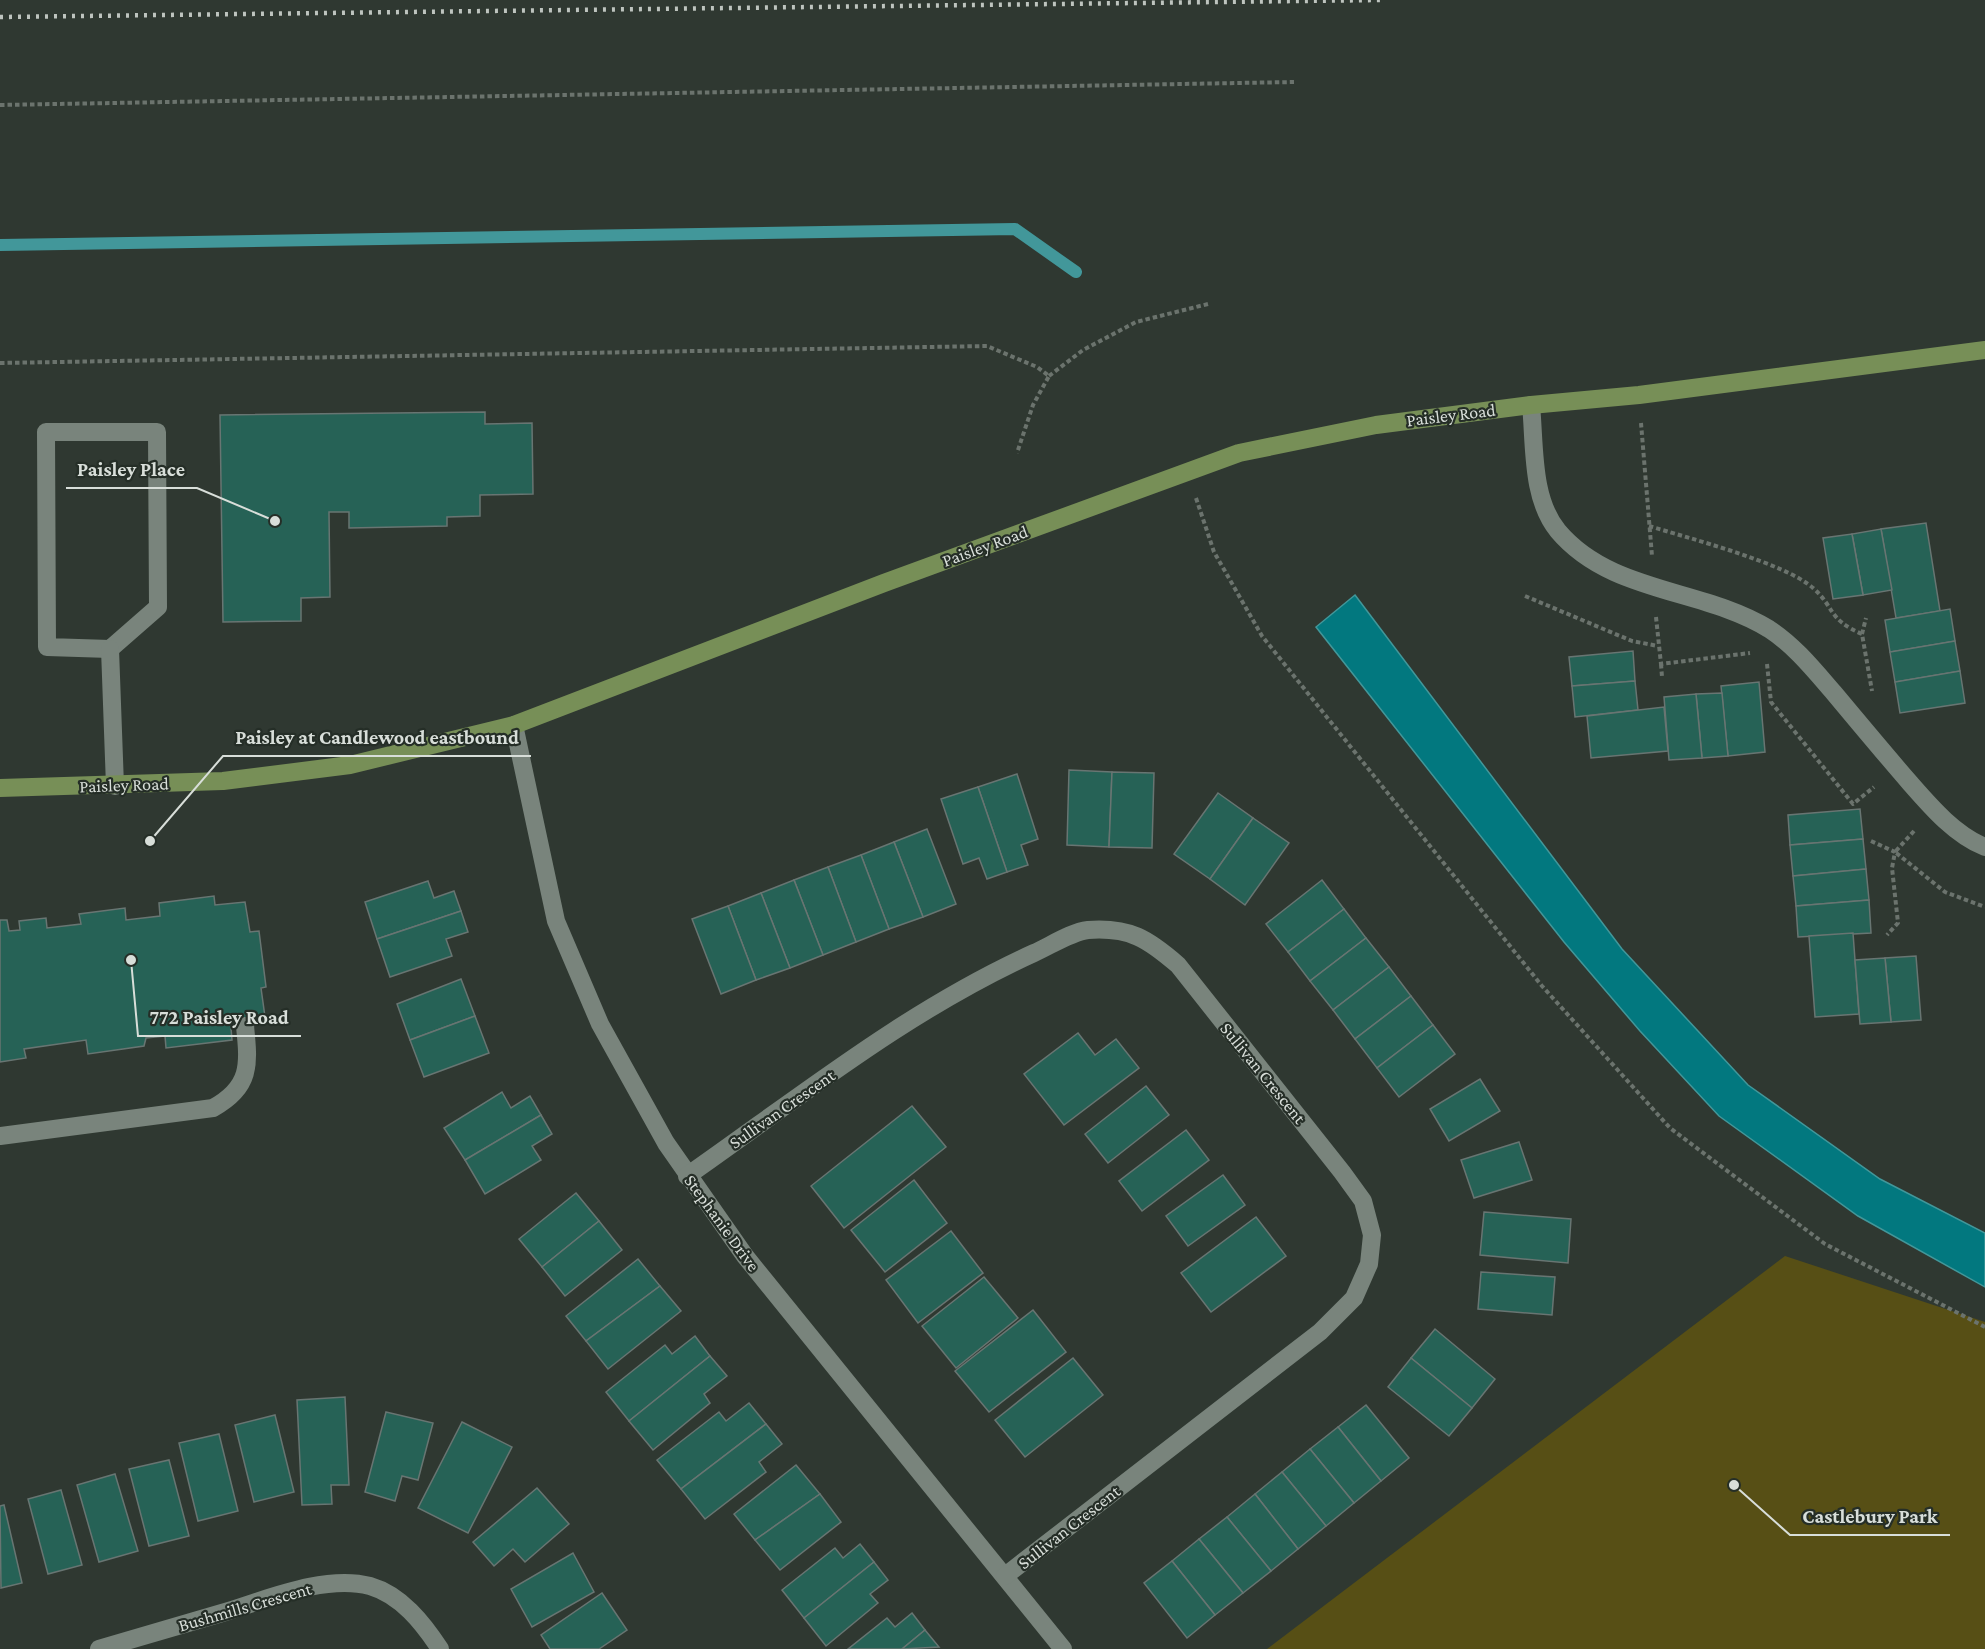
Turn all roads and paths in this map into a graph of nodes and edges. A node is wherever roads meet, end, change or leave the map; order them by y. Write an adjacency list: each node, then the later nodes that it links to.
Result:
1 (1294, 81): 2 (path)
2 (0, 105)
3 (1208, 303): 6 (path)
4 (1985, 350): 7 (main road, Paisley Road)
5 (0, 363): 6 (path)
6 (1049, 376): 9 (path)
7 (1639, 395): 8 (main road, Paisley Road); 11 (path)
8 (1531, 405): 10 (main road, Paisley Road); 12 (street)
9 (1017, 453)
10 (1187, 472): 22 (main road, Paisley Road); 36 (path)
11 (1649, 526): 12 (path); 15 (path)
12 (1655, 588): 16 (street); 17 (path)
13 (1525, 596): 17 (path)
14 (1866, 618): 15 (path)
15 (1862, 634): 23 (path)
16 (1777, 636): 19 (path); 23 (street)
17 (1658, 646): 20 (path)
18 (110, 648): 18 (street); 25 (street)
19 (1766, 651): 20 (path); 24 (path)
20 (1660, 664): 21 (path)
21 (1662, 677)
22 (514, 725): 25 (main road, Paisley Road); 35 (street, Stephanie Drive)
23 (1863, 727): 29 (street)
24 (1879, 783)
25 (115, 786): 26 (main road, Paisley Road)
26 (0, 788)
27 (1918, 826): 30 (path)
28 (1871, 841): 30 (path)
29 (1985, 847)
30 (1895, 852): 31 (path); 32 (path)
31 (1985, 907)
32 (1887, 935)
33 (245, 1026): 34 (street)
34 (0, 1136)
35 (687, 1176): 37 (street, Stephanie Drive); 37 (street, Sullivan Crescent)
36 (1985, 1327)
37 (1005, 1576): 40 (street, Stephanie Drive)
38 (99, 1649): 39 (street, Bushmills Crescent)
39 (440, 1649)
40 (1063, 1649)

